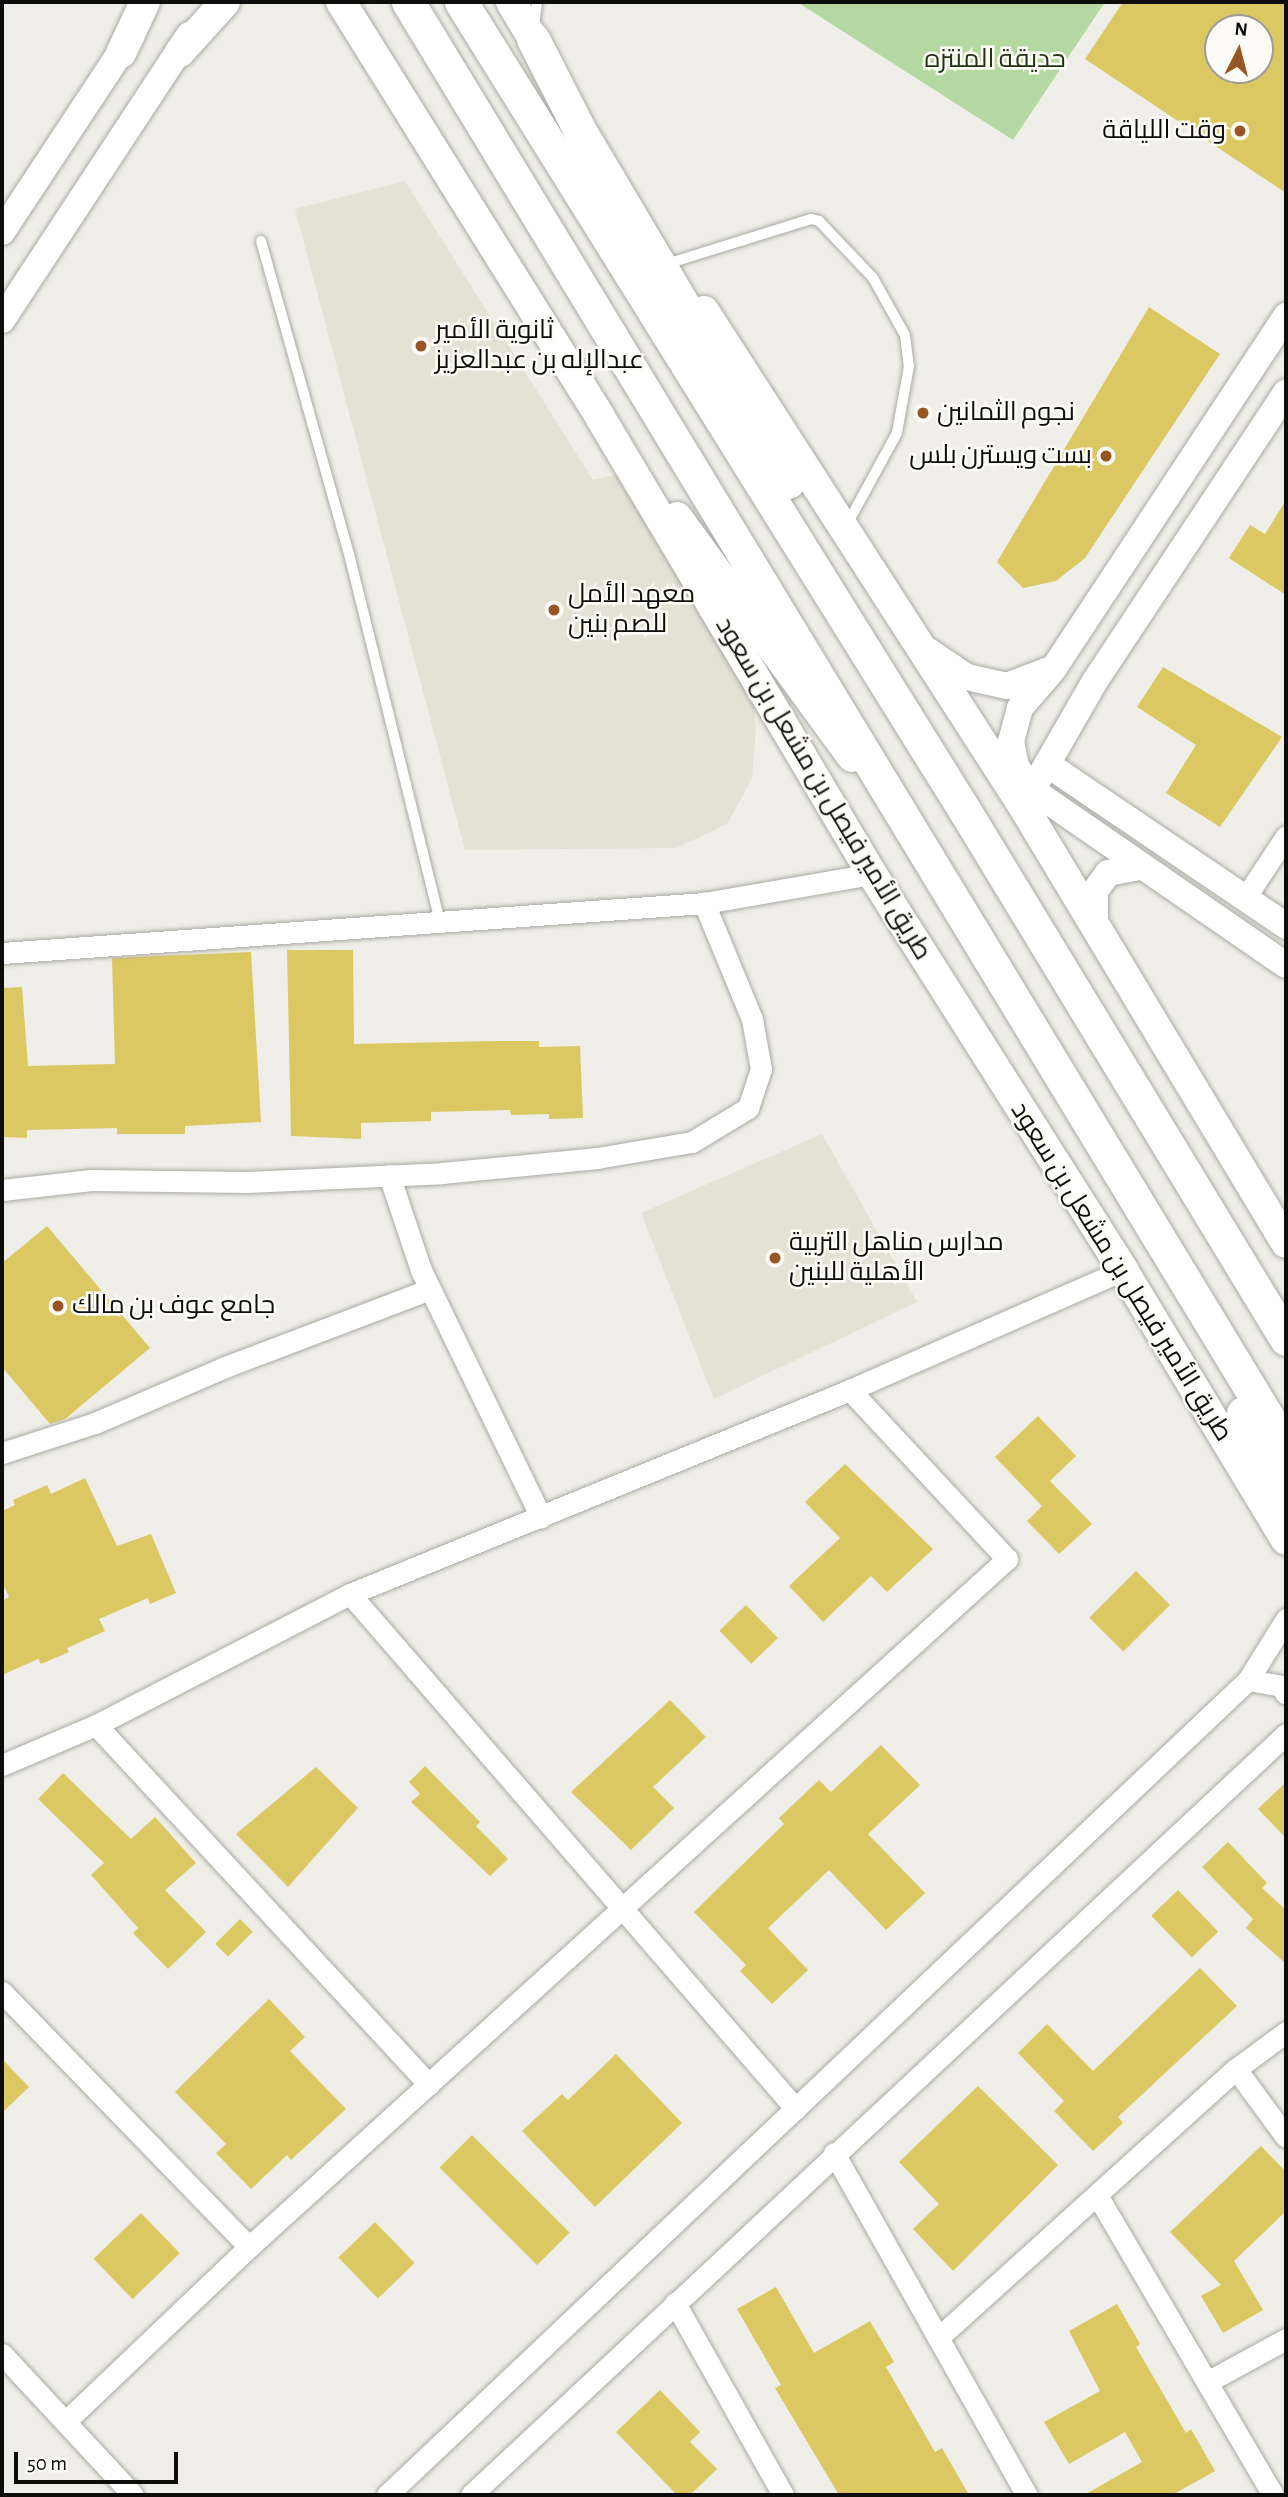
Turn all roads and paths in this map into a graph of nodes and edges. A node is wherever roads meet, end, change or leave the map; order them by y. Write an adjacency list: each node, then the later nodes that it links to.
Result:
1 (145, 2): 12 (main road)
2 (153, 2): 12 (street)
3 (208, 2): 11 (street)
4 (225, 2): 11 (main road)
5 (408, 2): 27 (main road, طريق الأمير فيصل بن مشعل بن سعود)
6 (461, 2): 25 (main road)
7 (511, 2): 10 (main road)
8 (537, 2): 10 (lane)
9 (341, 7): 19 (main road, طريق الأمير فيصل بن مشعل بن سعود)
10 (533, 39): 15 (main road); 25 (main road)
11 (180, 52): 17 (street)
12 (121, 53): 13 (street)
13 (2, 232)
14 (261, 241): 32 (lane)
15 (673, 262): 20 (main road); 20 (lane)
16 (1286, 316): 22 (street)
17 (2, 320)
18 (1286, 392): 23 (street)
19 (600, 417): 27 (main road); 29 (main road, طريق الأمير فيصل بن مشعل بن سعود)
20 (845, 528): 21 (main road)
21 (920, 645): 22 (street); 24 (main road)
22 (1054, 668): 24 (street)
23 (1047, 764): 24 (street); 30 (street)
24 (1027, 798): 28 (street); 33 (main road)
25 (964, 811): 44 (main road)
26 (1286, 836): 30 (street)
27 (922, 849): 40 (main road, طريق الأمير فيصل بن مشعل بن سعود)
28 (1140, 867): 33 (street); 36 (street)
29 (872, 874): 31 (street); 42 (main road, طريق الأمير فيصل بن مشعل بن سعود)
30 (1245, 898): 34 (street)
31 (704, 903): 32 (street); 37 (street)
32 (440, 922): 35 (street)
33 (1095, 923): 39 (main road)
34 (1286, 926)
35 (2, 953)
36 (1286, 965)
37 (389, 1175): 38 (street); 43 (street)
38 (2, 1190)
39 (1278, 1212): 41 (main road)
40 (1149, 1226): 46 (main road, طريق الأمير فيصل بن مشعل بن سعود); 48 (main road)
41 (1286, 1243)
42 (1123, 1270): 45 (street); 50 (main road, طريق الأمير فيصل بن مشعل بن سعود)
43 (430, 1289): 47 (street); 49 (street)
44 (1286, 1339)
45 (850, 1390): 49 (street); 58 (street)
46 (1286, 1447)
47 (2, 1452)
48 (1286, 1503)
49 (541, 1517): 51 (street)
50 (1286, 1540)
51 (350, 1594): 55 (street); 58 (street)
52 (1286, 1619): 53 (street)
53 (1248, 1680): 54 (street); 63 (street)
54 (1286, 1694)
55 (96, 1725): 57 (street); 62 (street)
56 (1286, 1734): 65 (street)
57 (2, 1766)
58 (623, 1909): 62 (street); 63 (street)
59 (2, 1992): 67 (street)
60 (1286, 2032): 61 (street)
61 (1237, 2069): 64 (street); 66 (street)
62 (429, 2084): 67 (street)
63 (796, 2109): 75 (street)
64 (1286, 2137)
65 (834, 2153): 68 (street); 69 (street)
66 (1097, 2195): 69 (street); 72 (street)
67 (248, 2247): 73 (street)
68 (675, 2303): 76 (street); 77 (street)
69 (938, 2338): 78 (street)
70 (1286, 2339): 72 (street)
71 (5, 2365): 73 (street)
72 (1207, 2382): 79 (street)
73 (65, 2422): 74 (street)
74 (133, 2495)
75 (387, 2495)
76 (471, 2495)
77 (783, 2495)
78 (1027, 2495)
79 (1273, 2495)

